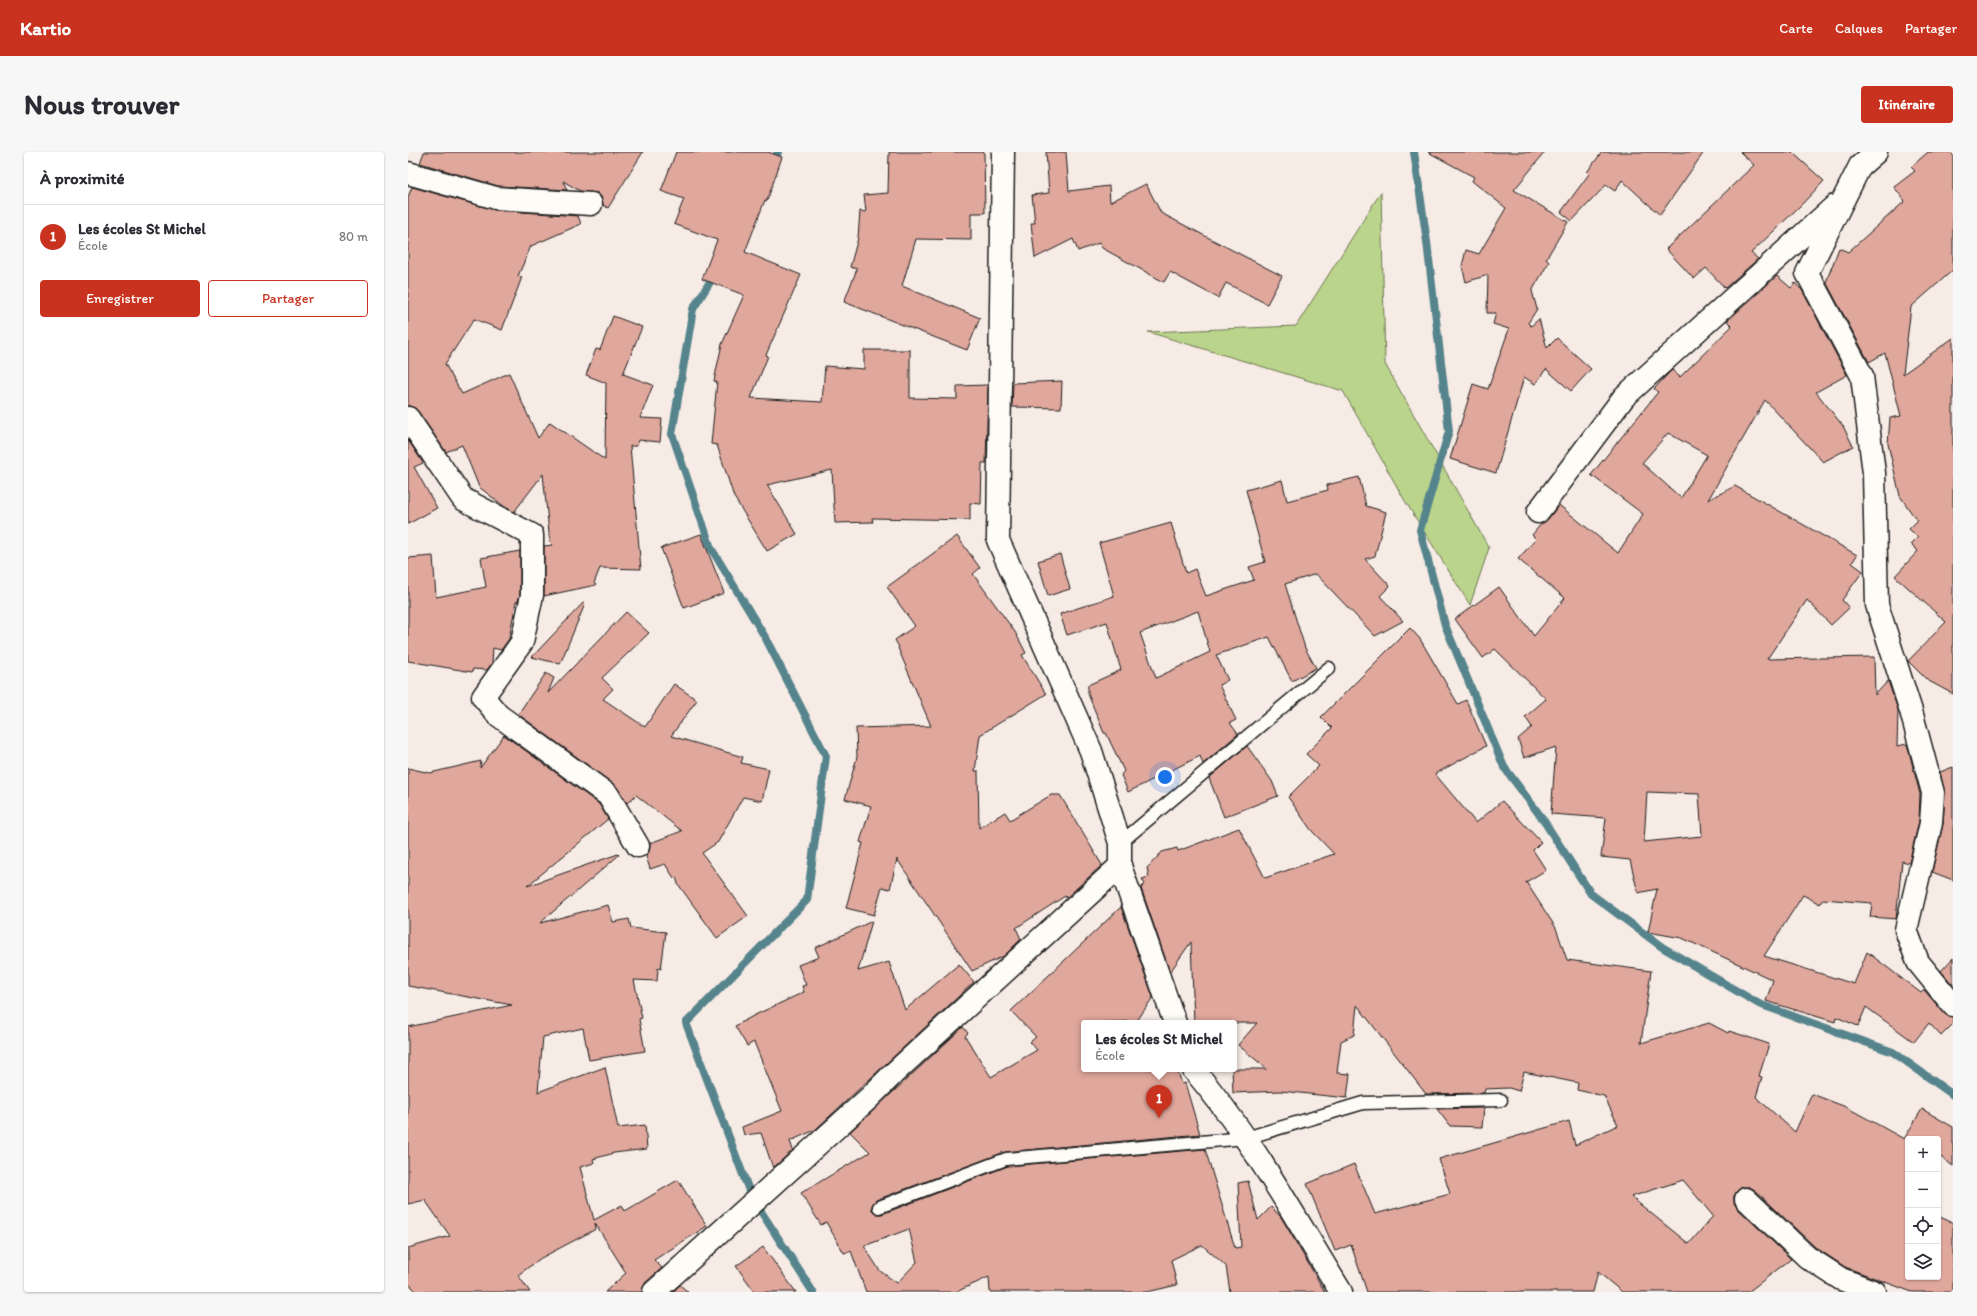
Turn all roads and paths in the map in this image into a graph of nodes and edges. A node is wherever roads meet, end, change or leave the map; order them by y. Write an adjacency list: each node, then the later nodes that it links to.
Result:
1 (1003, 152): 9 (street)
2 (1876, 152): 4 (street)
3 (408, 173): 5 (street)
4 (1845, 197): 7 (street); 12 (street)
5 (592, 204)
6 (408, 418): 10 (street)
7 (1538, 512)
8 (1329, 668): 9 (lane)
9 (1120, 843): 11 (street)
10 (638, 846)
11 (1120, 866): 13 (street); 19 (street)
12 (1953, 1005)
13 (1174, 1020)
14 (1196, 1072): 16 (street)
15 (1501, 1100): 16 (lane)
16 (1246, 1138): 18 (lane); 20 (street)
17 (1746, 1199): 21 (street)
18 (880, 1207)
19 (654, 1292)
20 (1341, 1292)
21 (1875, 1292)

